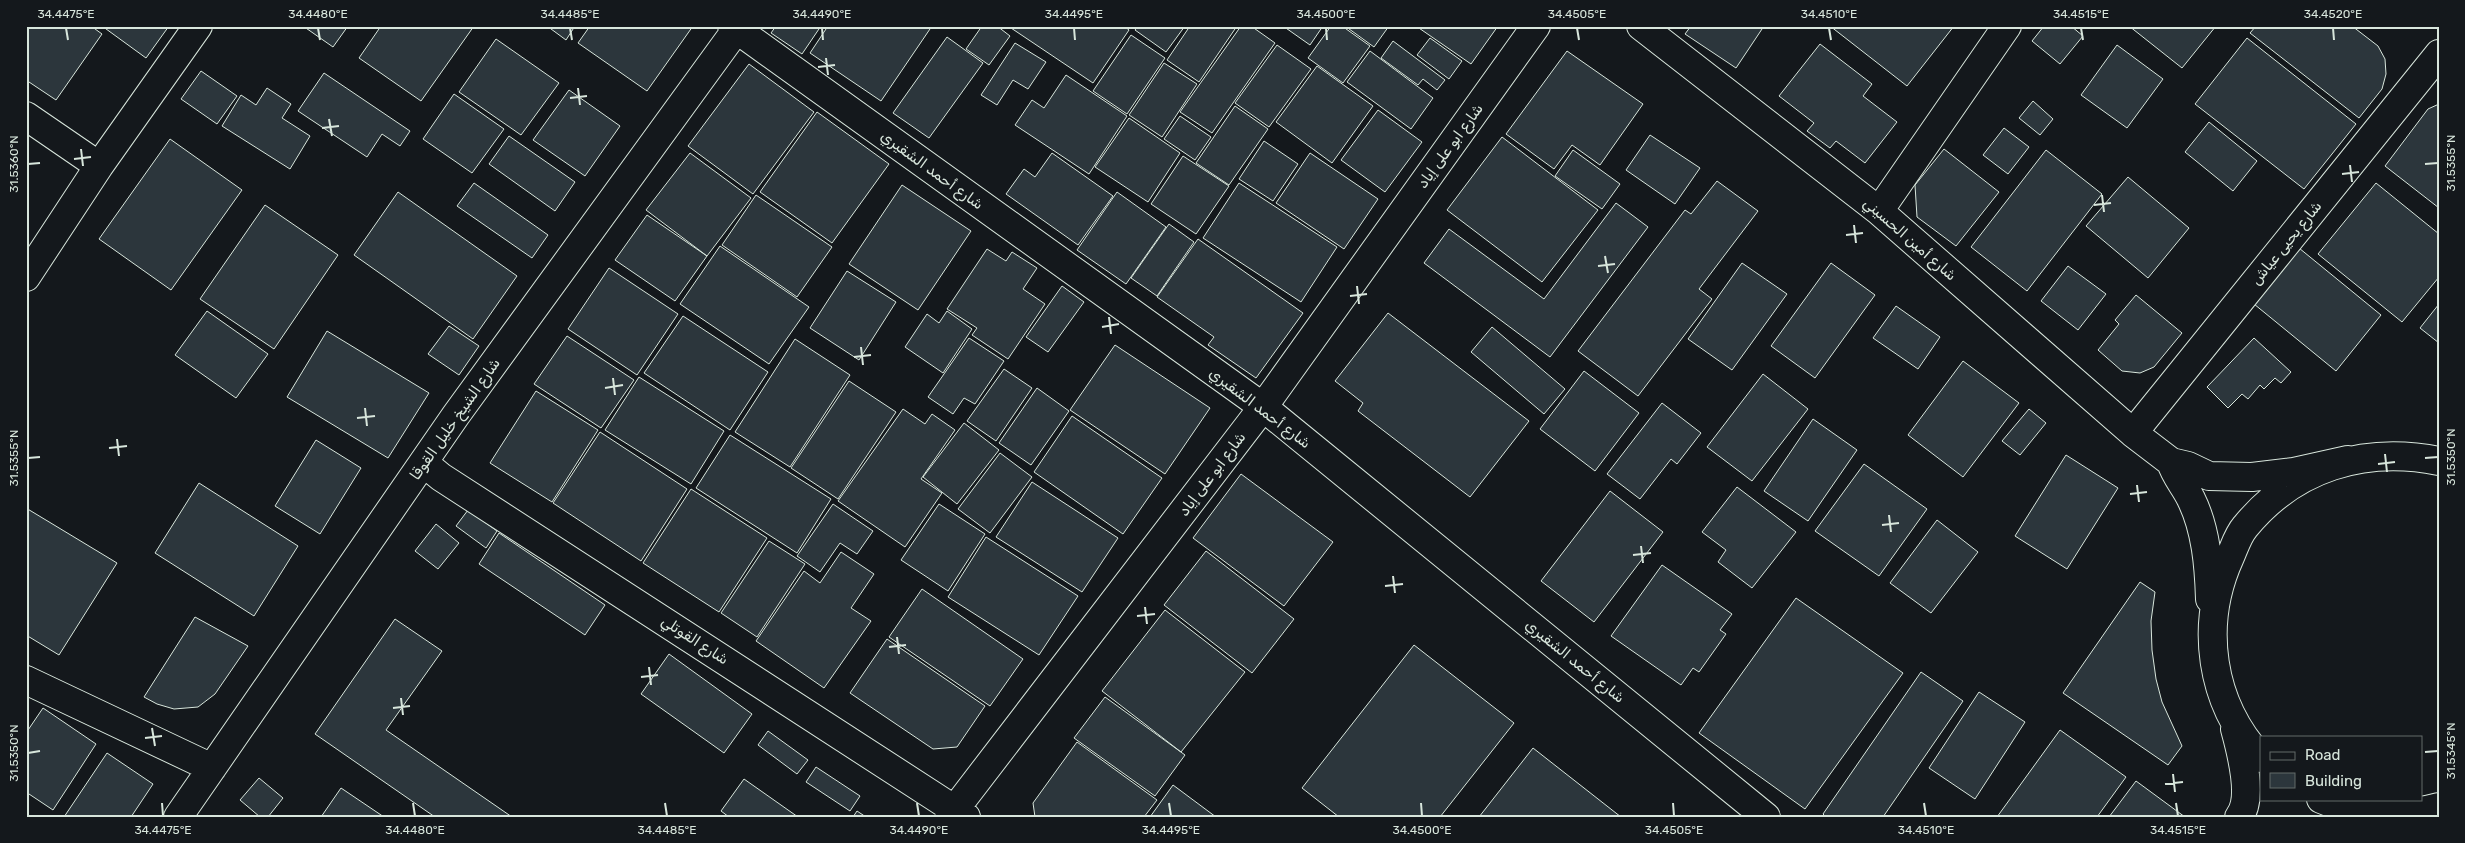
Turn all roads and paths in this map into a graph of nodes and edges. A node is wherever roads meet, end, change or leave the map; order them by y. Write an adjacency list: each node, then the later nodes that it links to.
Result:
1 (198, 26): 8 (street)
2 (1536, 26): 11 (street, شارع ابو على إياد)
3 (1642, 26): 9 (street, شارع أمين الحسيني)
4 (2007, 26): 9 (street)
5 (736, 28): 11 (street, شارع أحمد الشقيري); 18 (street, شارع الشيخ خليل القوقا)
6 (2439, 54): 12 (street, شارع يحيى عياش)
7 (26, 116): 8 (street)
8 (99, 166): 10 (street)
9 (1879, 210): 12 (street, شارع أمين الحسيني)
10 (26, 277)
11 (1263, 407): 26 (street, شارع ابو على إياد); 29 (street, شارع أحمد الشقيري)
12 (2133, 433): 17 (street, شارع أمين الحسيني)
13 (2439, 448): 14 (street)
14 (2392, 455): 15 (street); 16 (street)
15 (2348, 460): 17 (street, شارع أمين الحسيني); 19 (street)
16 (2439, 461)
17 (2171, 462): 19 (street, شارع أمين الحسيني)
18 (424, 463): 23 (street, شارع الشيخ خليل القوقا); 26 (street, شارع القوتلي)
19 (2211, 634): 21 (street)
20 (29, 687): 23 (street)
21 (2232, 716): 22 (street); 30 (street)
22 (2260, 757)
23 (212, 768): 28 (street, شارع الشيخ خليل القوقا)
24 (2324, 800): 27 (street)
25 (2439, 808): 27 (street)
26 (957, 814)
27 (2371, 815)
28 (178, 817)
29 (1766, 817)
30 (2240, 817)

